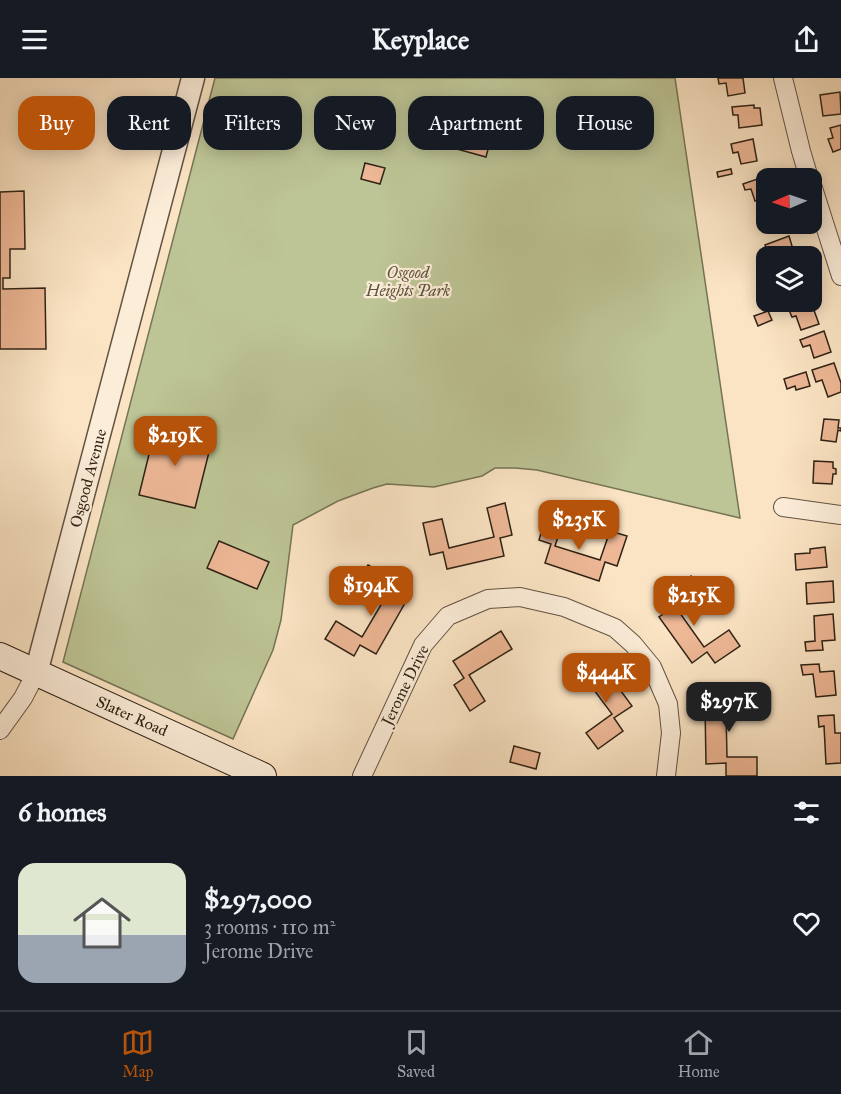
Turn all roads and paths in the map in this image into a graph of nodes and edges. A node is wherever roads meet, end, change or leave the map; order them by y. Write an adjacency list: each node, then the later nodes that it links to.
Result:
1 (193, 78): 9 (street, Osgood Avenue)
2 (783, 78): 3 (street)
3 (806, 168)
4 (822, 216): 5 (street)
5 (841, 276)
6 (783, 507): 7 (street)
7 (841, 515)
8 (0, 656): 9 (main road, Slater Road)
9 (36, 673): 10 (street, Osgood Avenue); 11 (main road, Slater Road)
10 (0, 730)
11 (263, 776)
12 (362, 776): 13 (street, Jerome Drive)
13 (666, 776)

